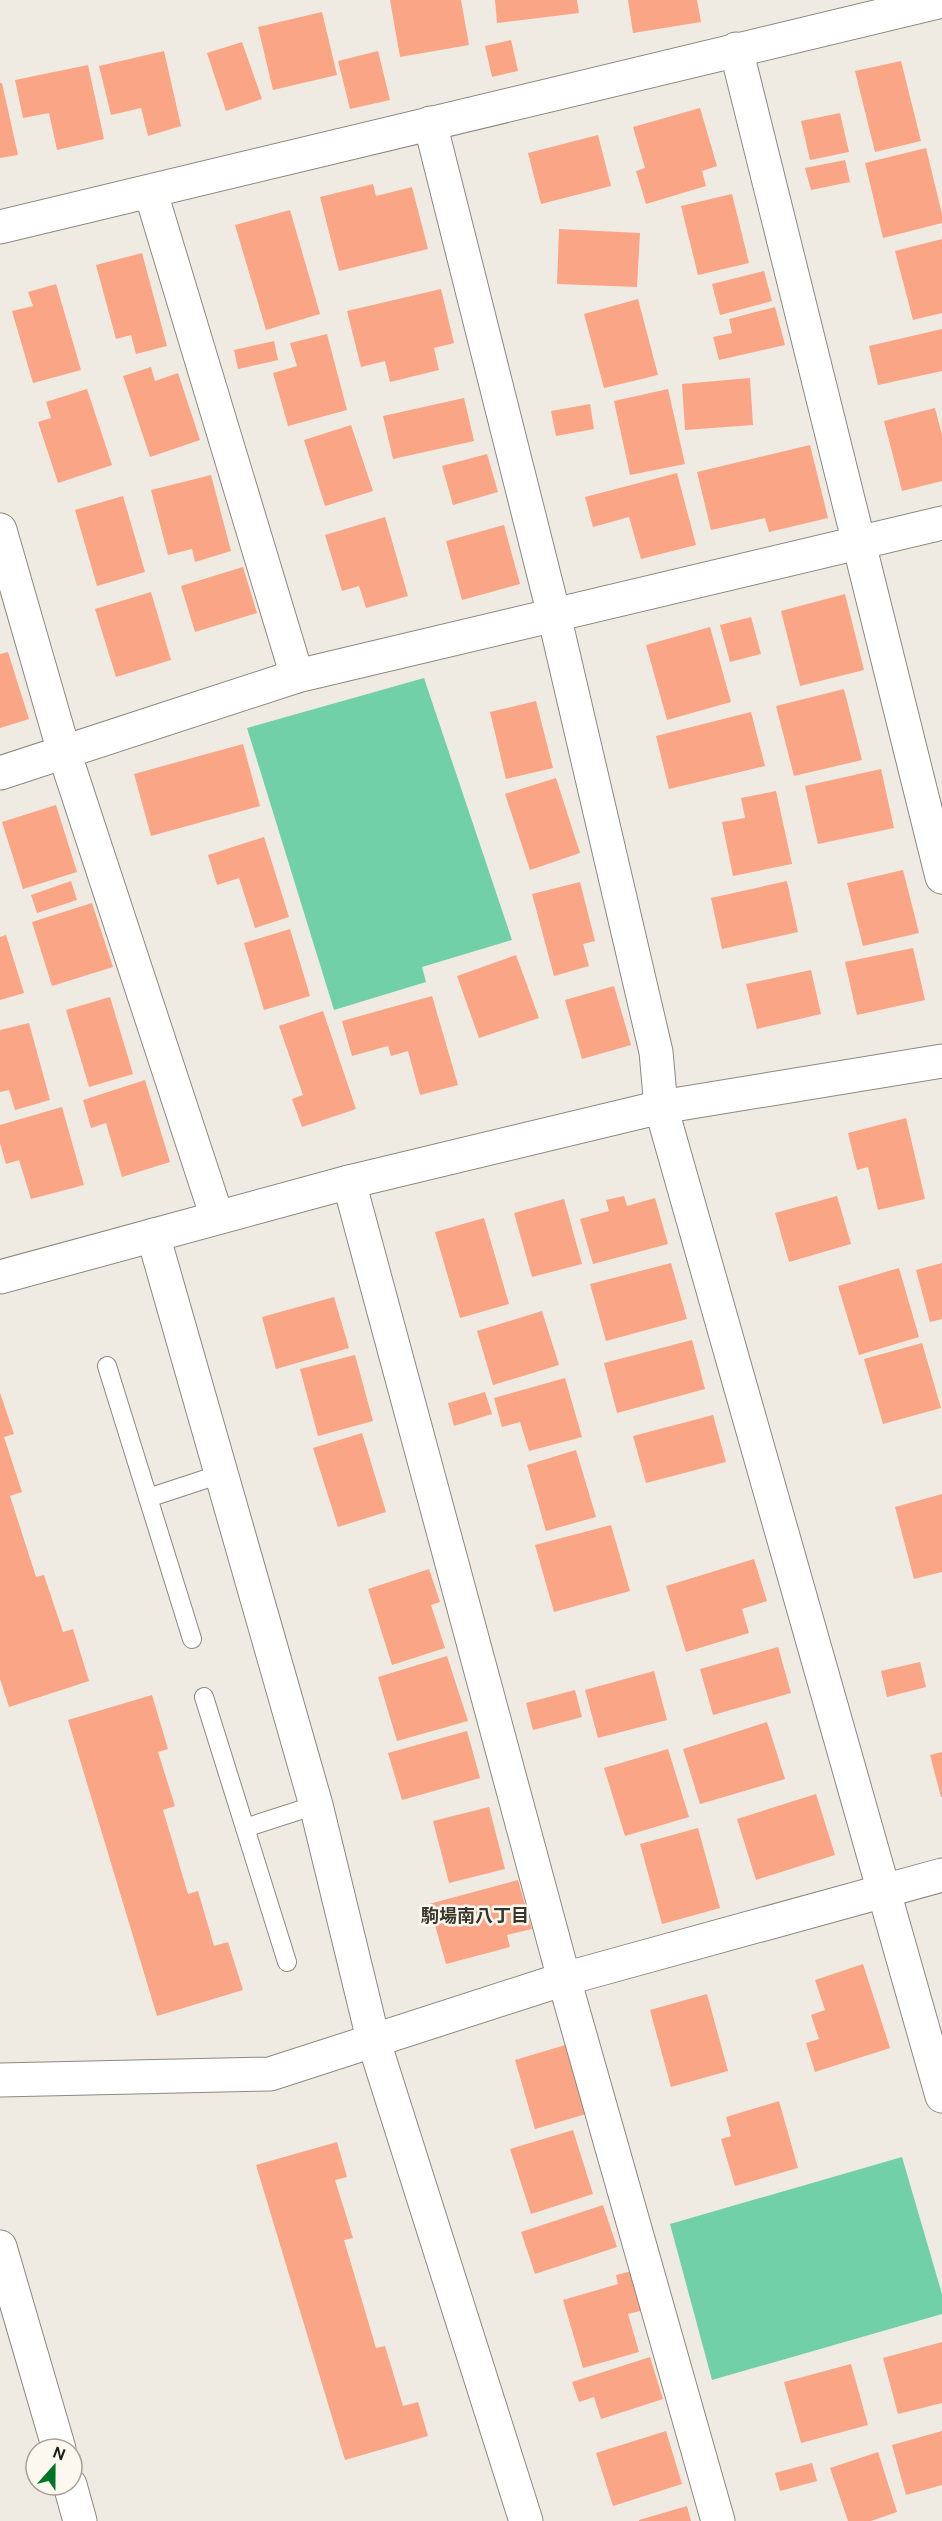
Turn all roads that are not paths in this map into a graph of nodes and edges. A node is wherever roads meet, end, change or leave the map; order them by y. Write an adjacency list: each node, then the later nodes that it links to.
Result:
1 (942, 1): 2 (street)
2 (736, 49): 3 (street); 8 (street)
3 (430, 123): 4 (street); 9 (street)
4 (150, 193): 5 (street); 10 (street)
5 (0, 227)
6 (942, 523): 8 (street)
7 (0, 530): 11 (street)
8 (860, 543): 9 (street); 13 (street)
9 (554, 615): 10 (street); 15 (street)
10 (297, 676): 11 (street)
11 (64, 752): 12 (street); 17 (street)
12 (0, 773)
13 (942, 877)
14 (942, 1061): 15 (street)
15 (661, 1107): 16 (street); 28 (street)
16 (349, 1182): 17 (street); 30 (street)
17 (217, 1217): 18 (street)
18 (153, 1235): 19 (street); 21 (street)
19 (0, 1277)
20 (107, 1366): 22 (lane)
21 (221, 1474): 22 (lane); 25 (street)
22 (148, 1498): 23 (lane)
23 (192, 1639)
24 (204, 1697): 26 (lane)
25 (316, 1805): 26 (lane); 31 (street)
26 (245, 1828): 29 (lane)
27 (942, 1875): 28 (street)
28 (884, 1892): 30 (street); 33 (street)
29 (287, 1962)
30 (564, 1979): 31 (street); 39 (street)
31 (373, 2039): 32 (street); 38 (street)
32 (0, 2080)
33 (942, 2096)
34 (0, 2247): 35 (street)
35 (55, 2437)
36 (73, 2497): 37 (street)
37 (80, 2521)
38 (526, 2521)
39 (718, 2521)

